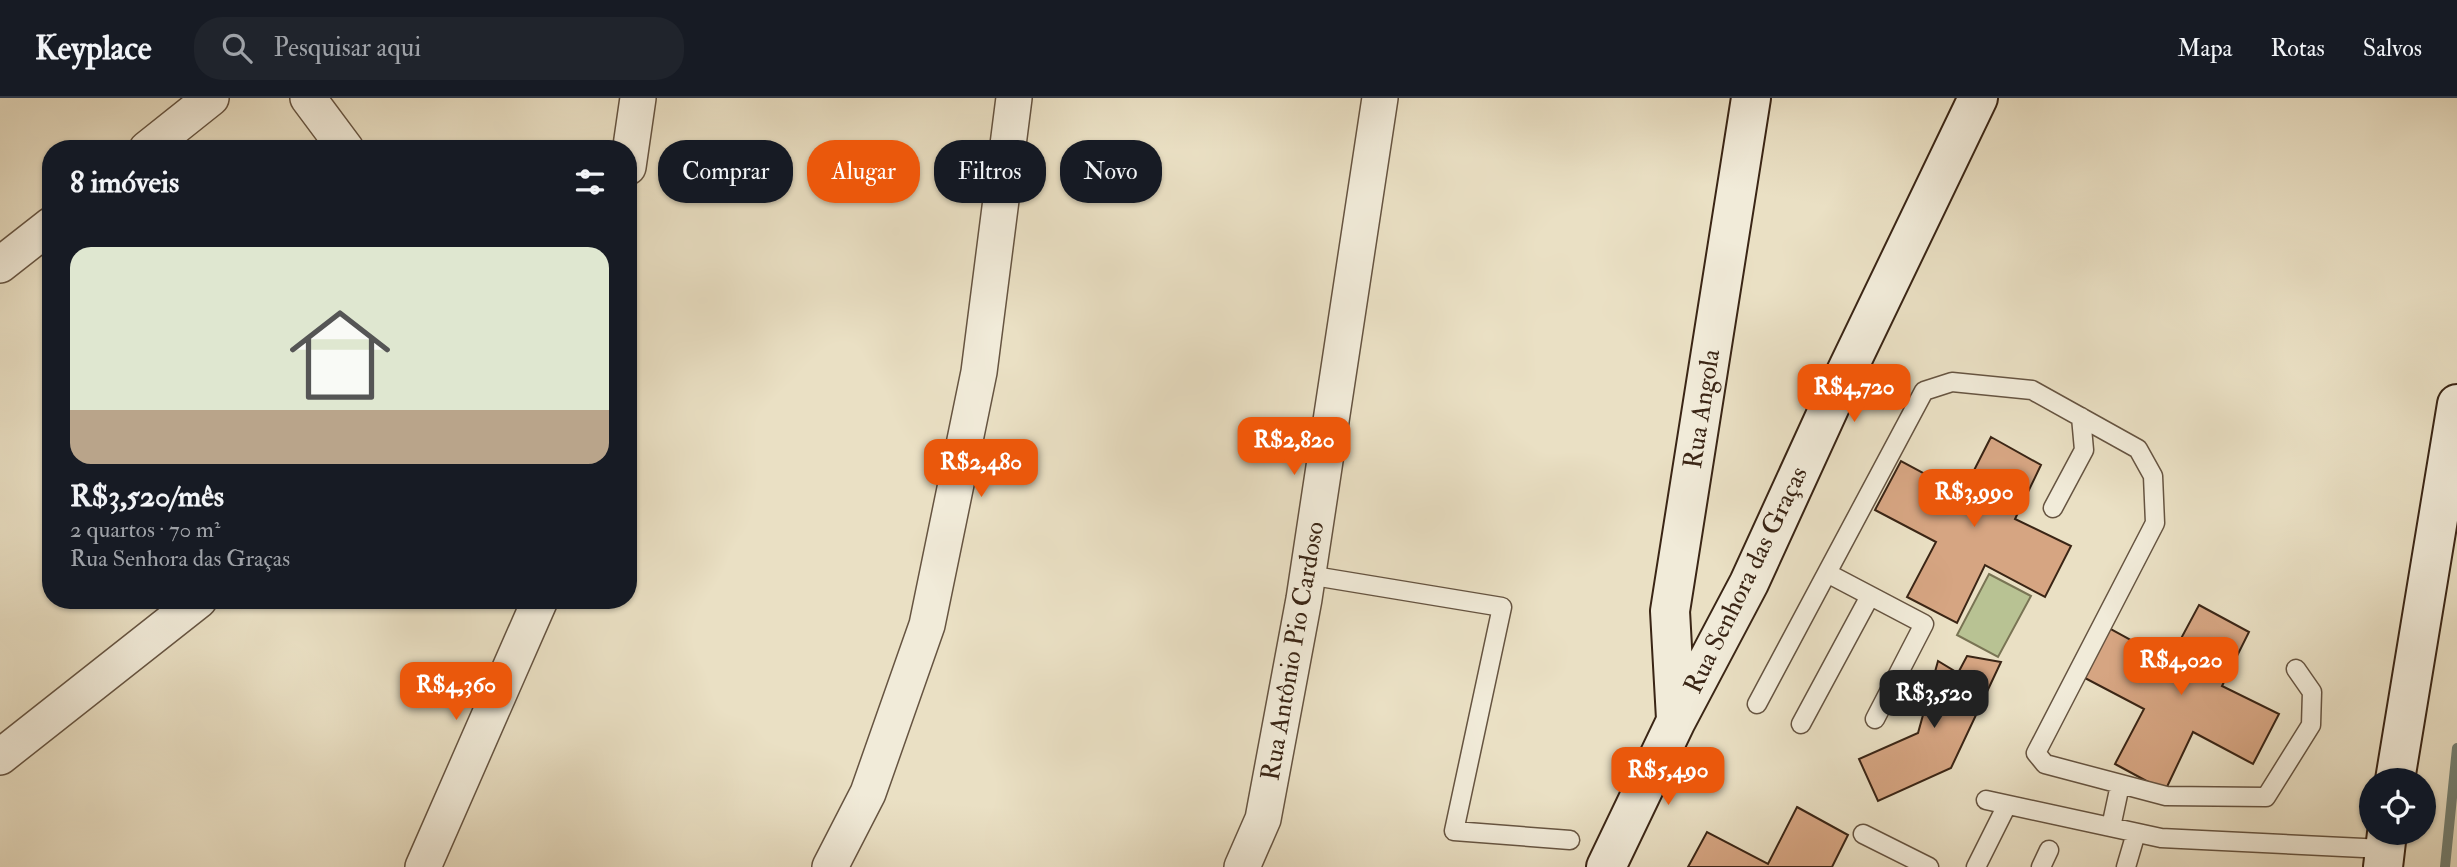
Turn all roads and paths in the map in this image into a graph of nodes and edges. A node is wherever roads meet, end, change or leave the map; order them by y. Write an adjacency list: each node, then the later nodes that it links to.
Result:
1 (211, 98): 8 (street)
2 (309, 98): 9 (street)
3 (638, 98): 10 (street)
4 (1014, 98): 38 (street)
5 (1380, 98): 17 (street, Rua Antônio Pio Cardoso)
6 (1751, 98): 24 (street, Rua Angola)
7 (1978, 98): 24 (street, Rua Senhora das Graças)
8 (158, 140)
9 (339, 140)
10 (632, 140)
11 (42, 232): 12 (street)
12 (0, 265)
13 (2457, 404): 27 (street)
14 (2081, 417): 15 (lane); 16 (lane); 28 (lane)
15 (2053, 508)
16 (1827, 573): 18 (lane); 22 (lane)
17 (1308, 575): 34 (lane); 39 (street, Rua Antônio Pio Cardoso)
18 (1870, 596): 23 (lane); 25 (lane)
19 (188, 609): 26 (street)
20 (536, 609): 37 (street)
21 (2296, 669): 28 (lane)
22 (1757, 704)
23 (1875, 719)
24 (1676, 721): 40 (street, Rua Senhora das Graças)
25 (1801, 724)
26 (0, 757)
27 (2397, 768)
28 (2119, 785): 31 (lane)
29 (1986, 800): 30 (lane)
30 (2007, 805): 31 (lane); 42 (lane)
31 (2111, 827): 32 (lane)
32 (2136, 833): 36 (lane); 44 (lane)
33 (1863, 834): 41 (lane)
34 (1570, 840)
35 (2049, 850): 43 (lane)
36 (2385, 850)
37 (423, 867)
38 (830, 867)
39 (1242, 867)
40 (1606, 867)
41 (1929, 867)
42 (1976, 867)
43 (2041, 867)
44 (2126, 867)

